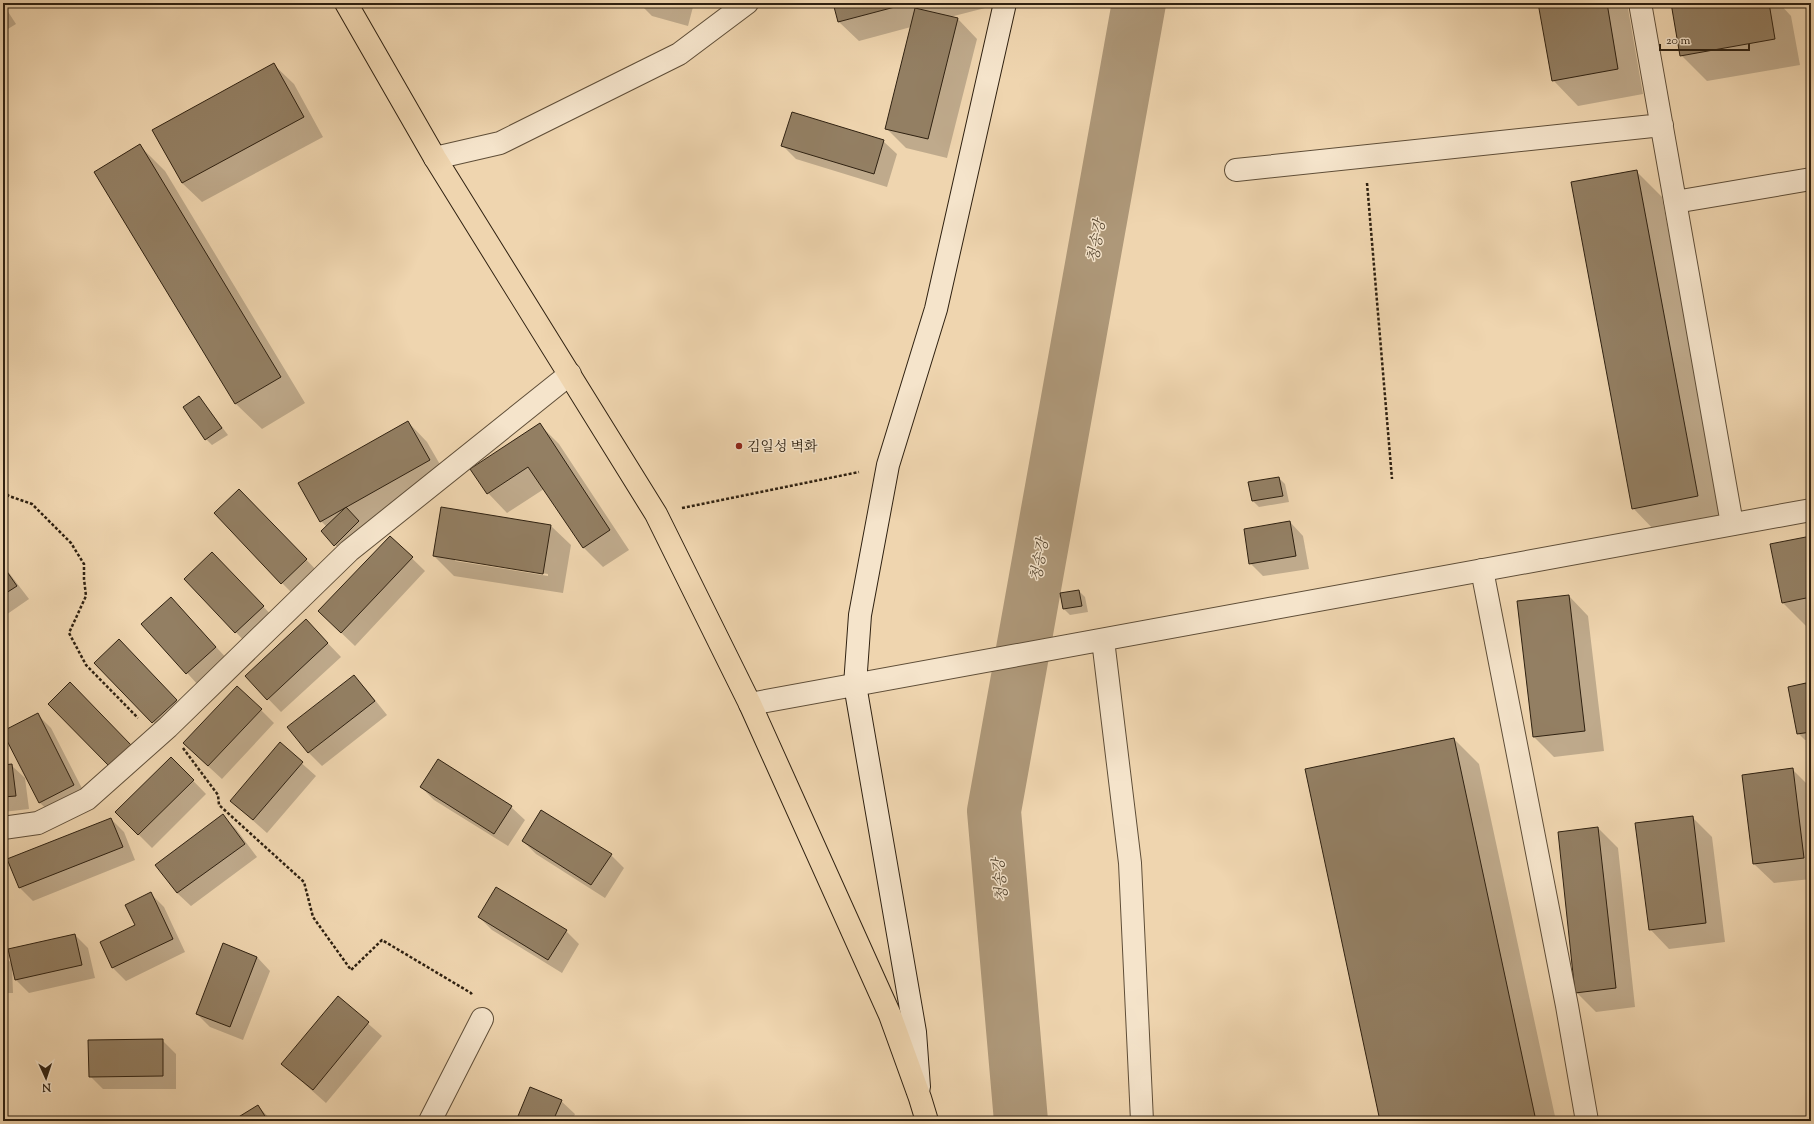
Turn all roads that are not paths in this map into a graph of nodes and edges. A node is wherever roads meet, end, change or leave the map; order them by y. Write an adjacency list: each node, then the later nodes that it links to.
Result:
1 (346, 3): 6 (main road)
2 (747, 3): 6 (street)
3 (1006, 3): 15 (street)
4 (1640, 3): 5 (street)
5 (1662, 125): 7 (street); 9 (street)
6 (435, 158): 10 (main road)
7 (1236, 170)
8 (1811, 179): 9 (street)
9 (1675, 202): 12 (street)
10 (570, 374): 16 (main road); 17 (street)
11 (1811, 510): 12 (street)
12 (1732, 524): 13 (street)
13 (1482, 570): 14 (street); 23 (street)
14 (1103, 640): 15 (street); 22 (street)
15 (855, 685): 16 (street); 19 (street)
16 (750, 704): 19 (main road)
17 (3, 828)
18 (482, 1019): 20 (street)
19 (920, 1098): 21 (main road)
20 (430, 1121)
21 (926, 1121)
22 (1142, 1121)
23 (1587, 1121)

